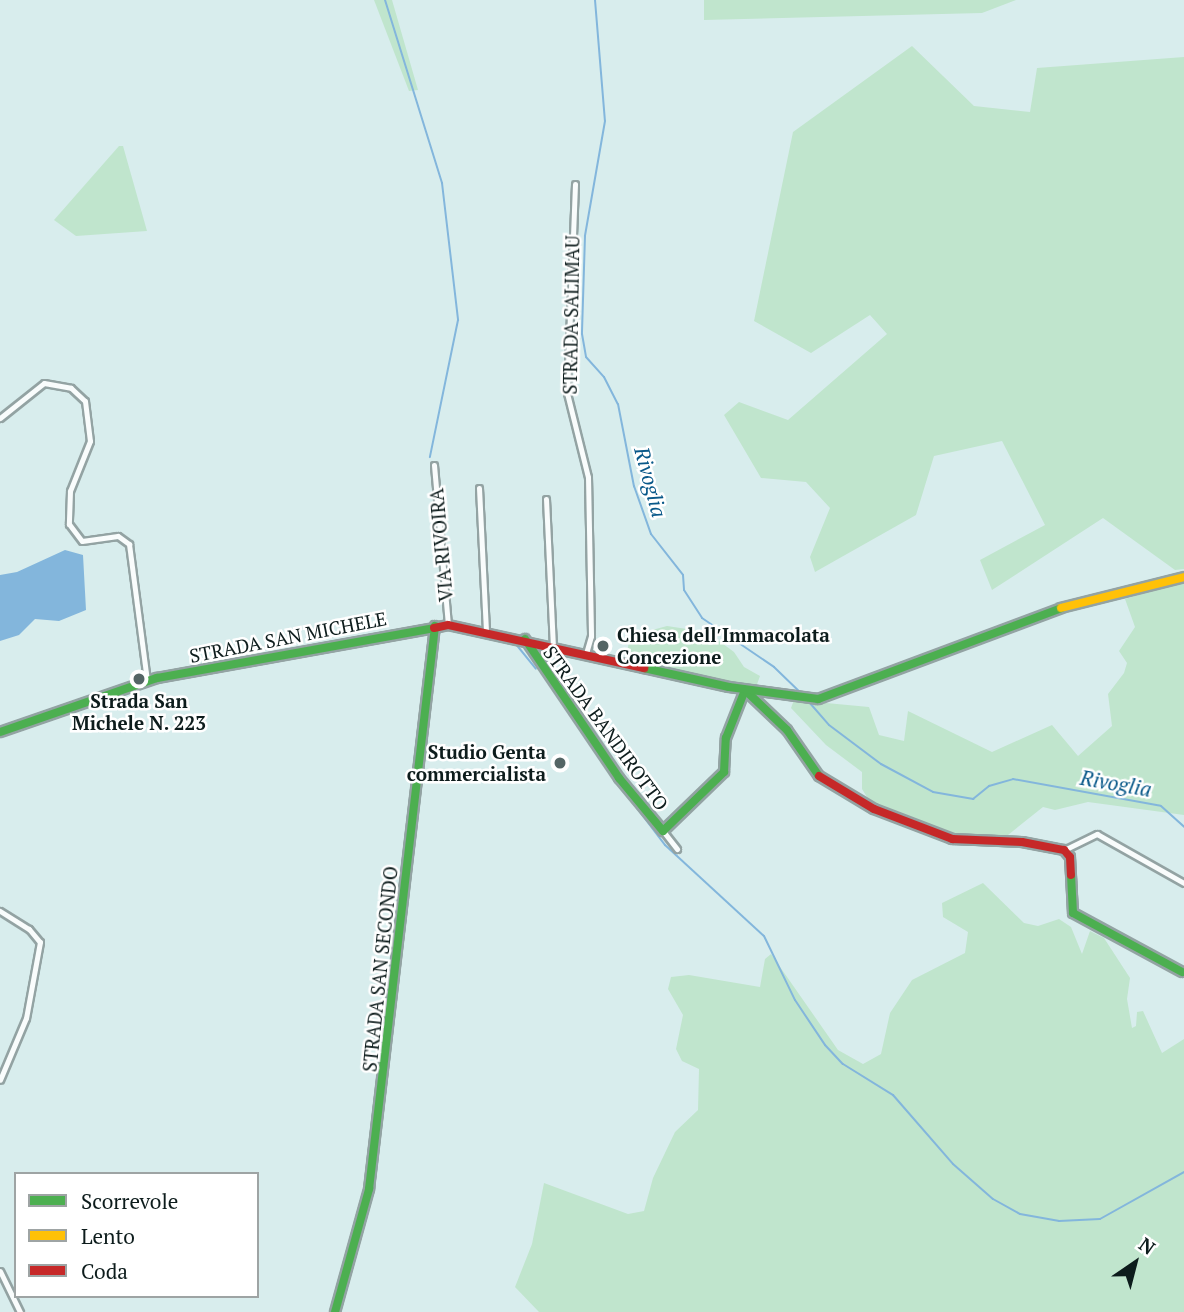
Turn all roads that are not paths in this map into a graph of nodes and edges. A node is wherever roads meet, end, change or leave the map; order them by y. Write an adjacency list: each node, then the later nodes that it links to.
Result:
1 (575, 184): 12 (street, STRADA SALIMAU)
2 (0, 418): 13 (street)
3 (434, 465): 7 (street, VIA RIVOIRA)
4 (479, 488): 9 (street)
5 (546, 499): 11 (street)
6 (1184, 577): 14 (street, STRADA SAN MICHELE)
7 (448, 625): 8 (street, STRADA SAN MICHELE); 9 (street, STRADA SAN MICHELE)
8 (436, 626): 13 (street, STRADA SAN MICHELE); 25 (street, STRADA SAN SECONDO)
9 (486, 631): 10 (street, STRADA SAN MICHELE)
10 (525, 639): 11 (street, STRADA SAN MICHELE); 16 (street, STRADA BANDIROTTO)
11 (553, 646): 12 (street, STRADA SAN MICHELE)
12 (586, 654): 14 (street, STRADA SAN MICHELE)
13 (147, 681): 15 (street, STRADA SAN MICHELE)
14 (745, 691): 16 (street, STRADA BANDIROTTO); 18 (street)
15 (0, 732)
16 (663, 831): 17 (street)
17 (677, 849)
18 (1064, 850): 19 (street); 21 (street)
19 (1184, 883)
20 (0, 911): 22 (street)
21 (1182, 972)
22 (0, 1080)
23 (0, 1271): 24 (street)
24 (20, 1312)
25 (335, 1312)

